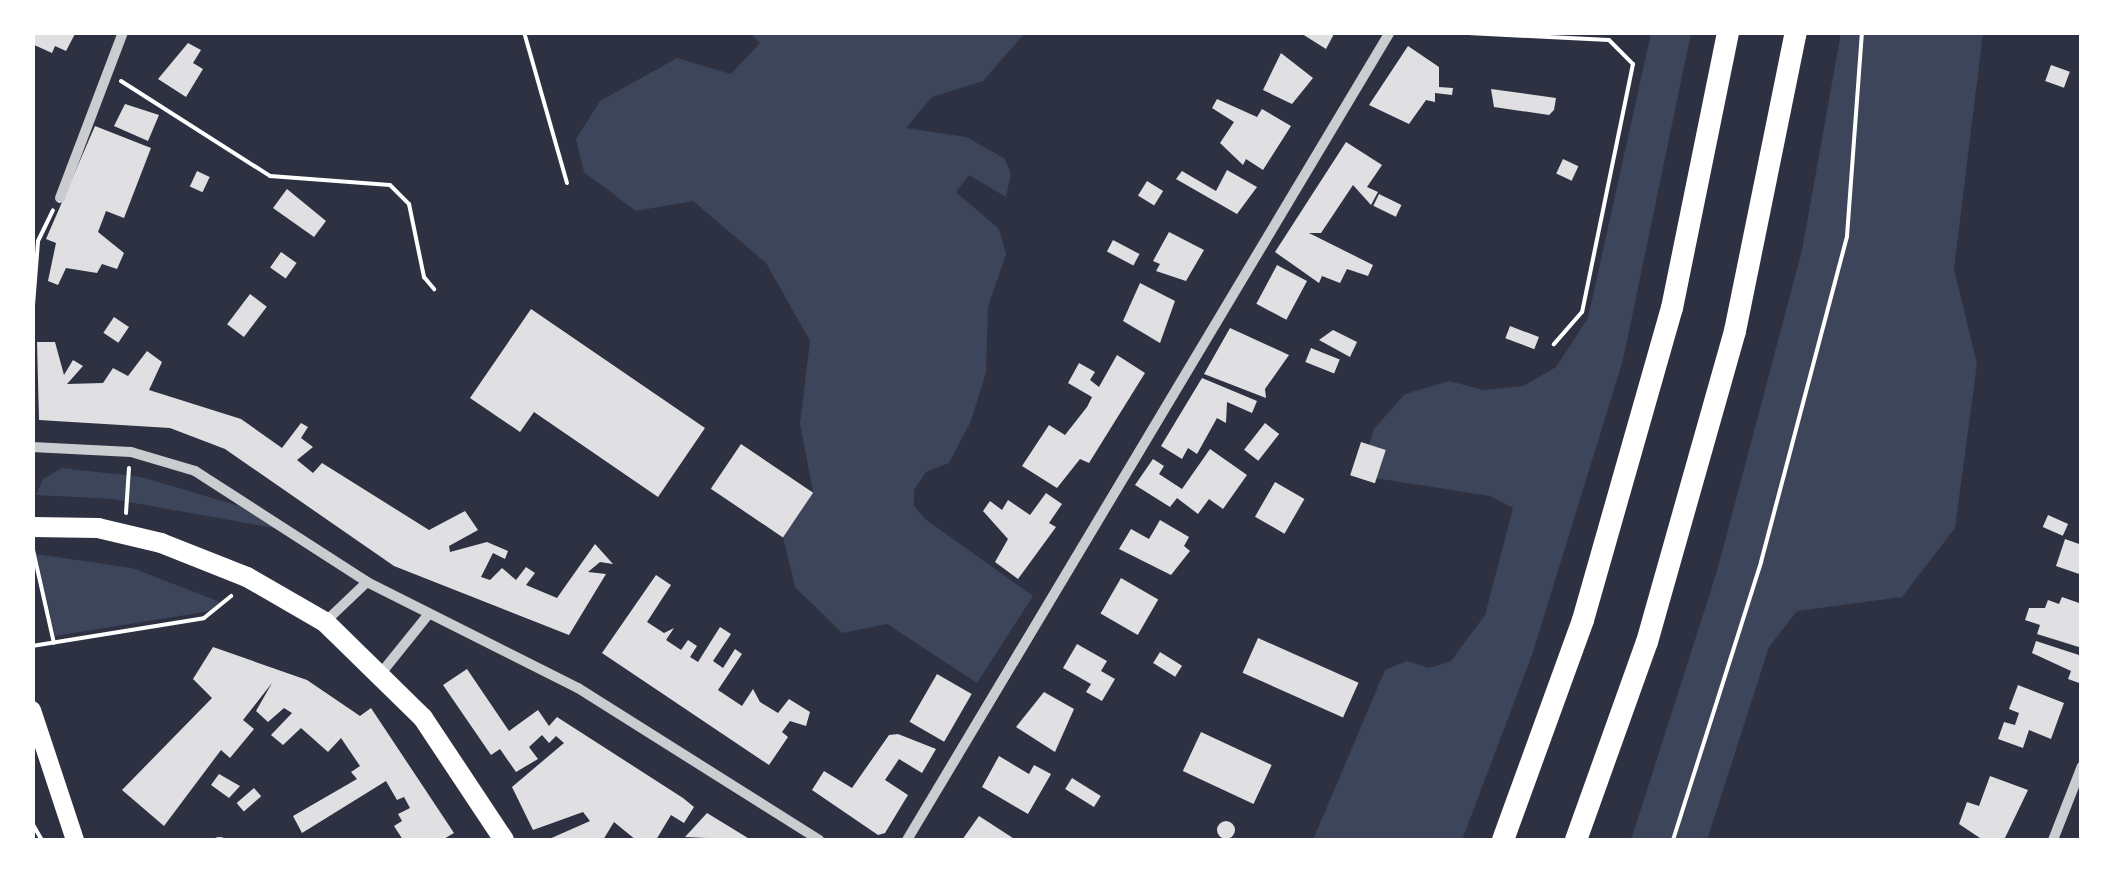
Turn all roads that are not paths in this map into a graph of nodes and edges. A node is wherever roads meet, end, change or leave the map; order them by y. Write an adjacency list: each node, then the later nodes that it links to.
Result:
1 (123, 32): 5 (street)
2 (1390, 32): 17 (street)
3 (1728, 32): 18 (highway)
4 (1796, 32): 19 (highway)
5 (60, 198)
6 (32, 447): 8 (street)
7 (32, 526): 10 (main road)
8 (368, 582): 9 (street); 10 (street)
9 (428, 615): 11 (street); 16 (street)
10 (325, 622): 11 (main road)
11 (382, 672): 15 (main road)
12 (32, 710): 14 (main road)
13 (2082, 766): 20 (street)
14 (75, 840)
15 (504, 840)
16 (819, 840)
17 (908, 840)
18 (1503, 840)
19 (1576, 840)
20 (2053, 840)

